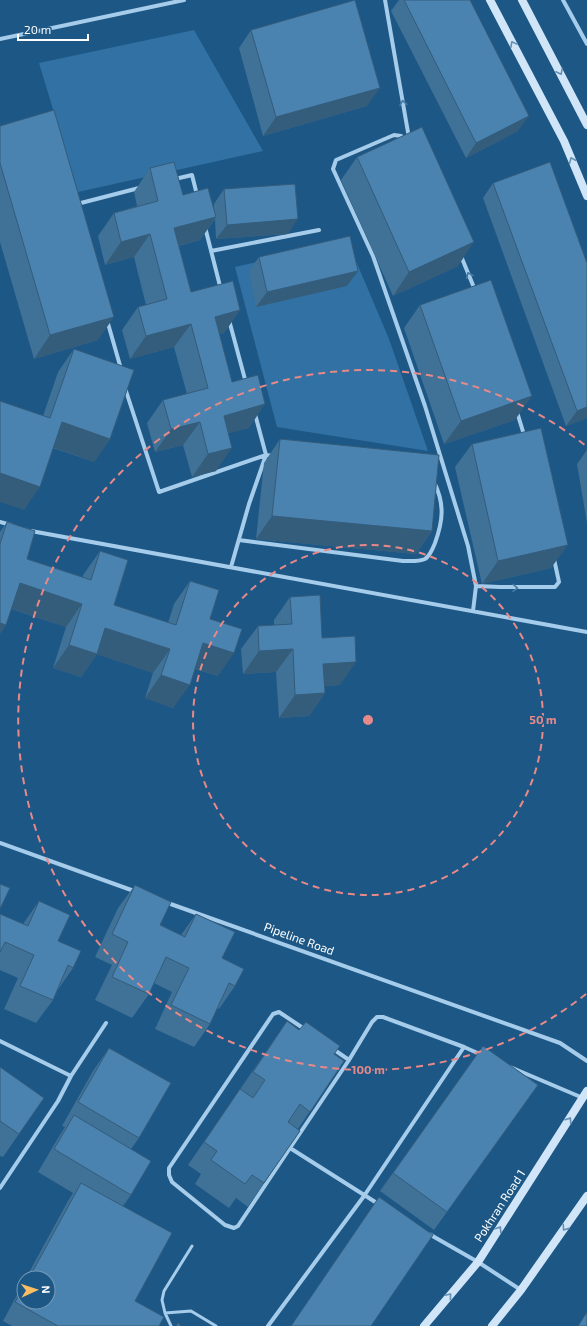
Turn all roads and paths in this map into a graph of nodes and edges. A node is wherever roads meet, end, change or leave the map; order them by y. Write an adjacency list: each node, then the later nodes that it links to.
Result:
1 (184, 0): 6 (street)
2 (385, 0): 37 (street, one-way to 2)
3 (490, 0): 11 (main road, one-way to 3)
4 (522, 0): 8 (main road, one-way to 8)
5 (563, 0): 7 (street)
6 (0, 39)
7 (587, 44)
8 (587, 124)
9 (169, 181): 12 (street)
10 (146, 186): 13 (street)
11 (587, 196)
12 (198, 198)
13 (79, 212)
14 (204, 220): 16 (street)
15 (319, 230): 16 (street)
16 (211, 251): 19 (street)
17 (460, 253): 18 (street, one-way to 17)
18 (478, 295)
19 (223, 296)
20 (227, 311): 24 (street)
21 (105, 312): 22 (street)
22 (122, 374)
23 (124, 381): 28 (street)
24 (248, 387)
25 (515, 407): 27 (street)
26 (254, 410): 28 (street)
27 (527, 444)
28 (266, 455): 29 (street); 34 (street)
29 (280, 457)
30 (433, 480): 34 (street)
31 (0, 522): 32 (street)
32 (14, 526)
33 (28, 530): 36 (street)
34 (239, 540): 36 (street)
35 (552, 552): 37 (street, one-way to 35)
36 (230, 567): 38 (street)
37 (476, 586): 38 (street)
38 (473, 611): 39 (street)
39 (587, 632)
40 (0, 843): 41 (street)
41 (142, 894)
42 (157, 899): 50 (street, Pipeline Road)
43 (106, 1023): 52 (street)
44 (311, 1034): 54 (street)
45 (0, 1041): 52 (street)
46 (330, 1047): 49 (street)
47 (464, 1047): 48 (street); 49 (street); 56 (street)
48 (484, 1056)
49 (349, 1060): 54 (street)
50 (587, 1061)
51 (505, 1065): 53 (street)
52 (71, 1076): 55 (street)
53 (585, 1095): 61 (main road, Pokhran Road 1, one-way to 53)
54 (290, 1148): 56 (street)
55 (0, 1188)
56 (364, 1196): 58 (street); 66 (street)
57 (587, 1196): 62 (main road, one-way to 62)
58 (383, 1207)
59 (427, 1233): 61 (street)
60 (192, 1246): 63 (lane)
61 (478, 1262): 62 (street); 67 (main road, Pokhran Road 1, one-way to 61)
62 (521, 1290): 68 (main road)
63 (165, 1313): 64 (lane); 65 (lane)
64 (171, 1326)
65 (216, 1326)
66 (268, 1326)
67 (424, 1326)
68 (492, 1326)

